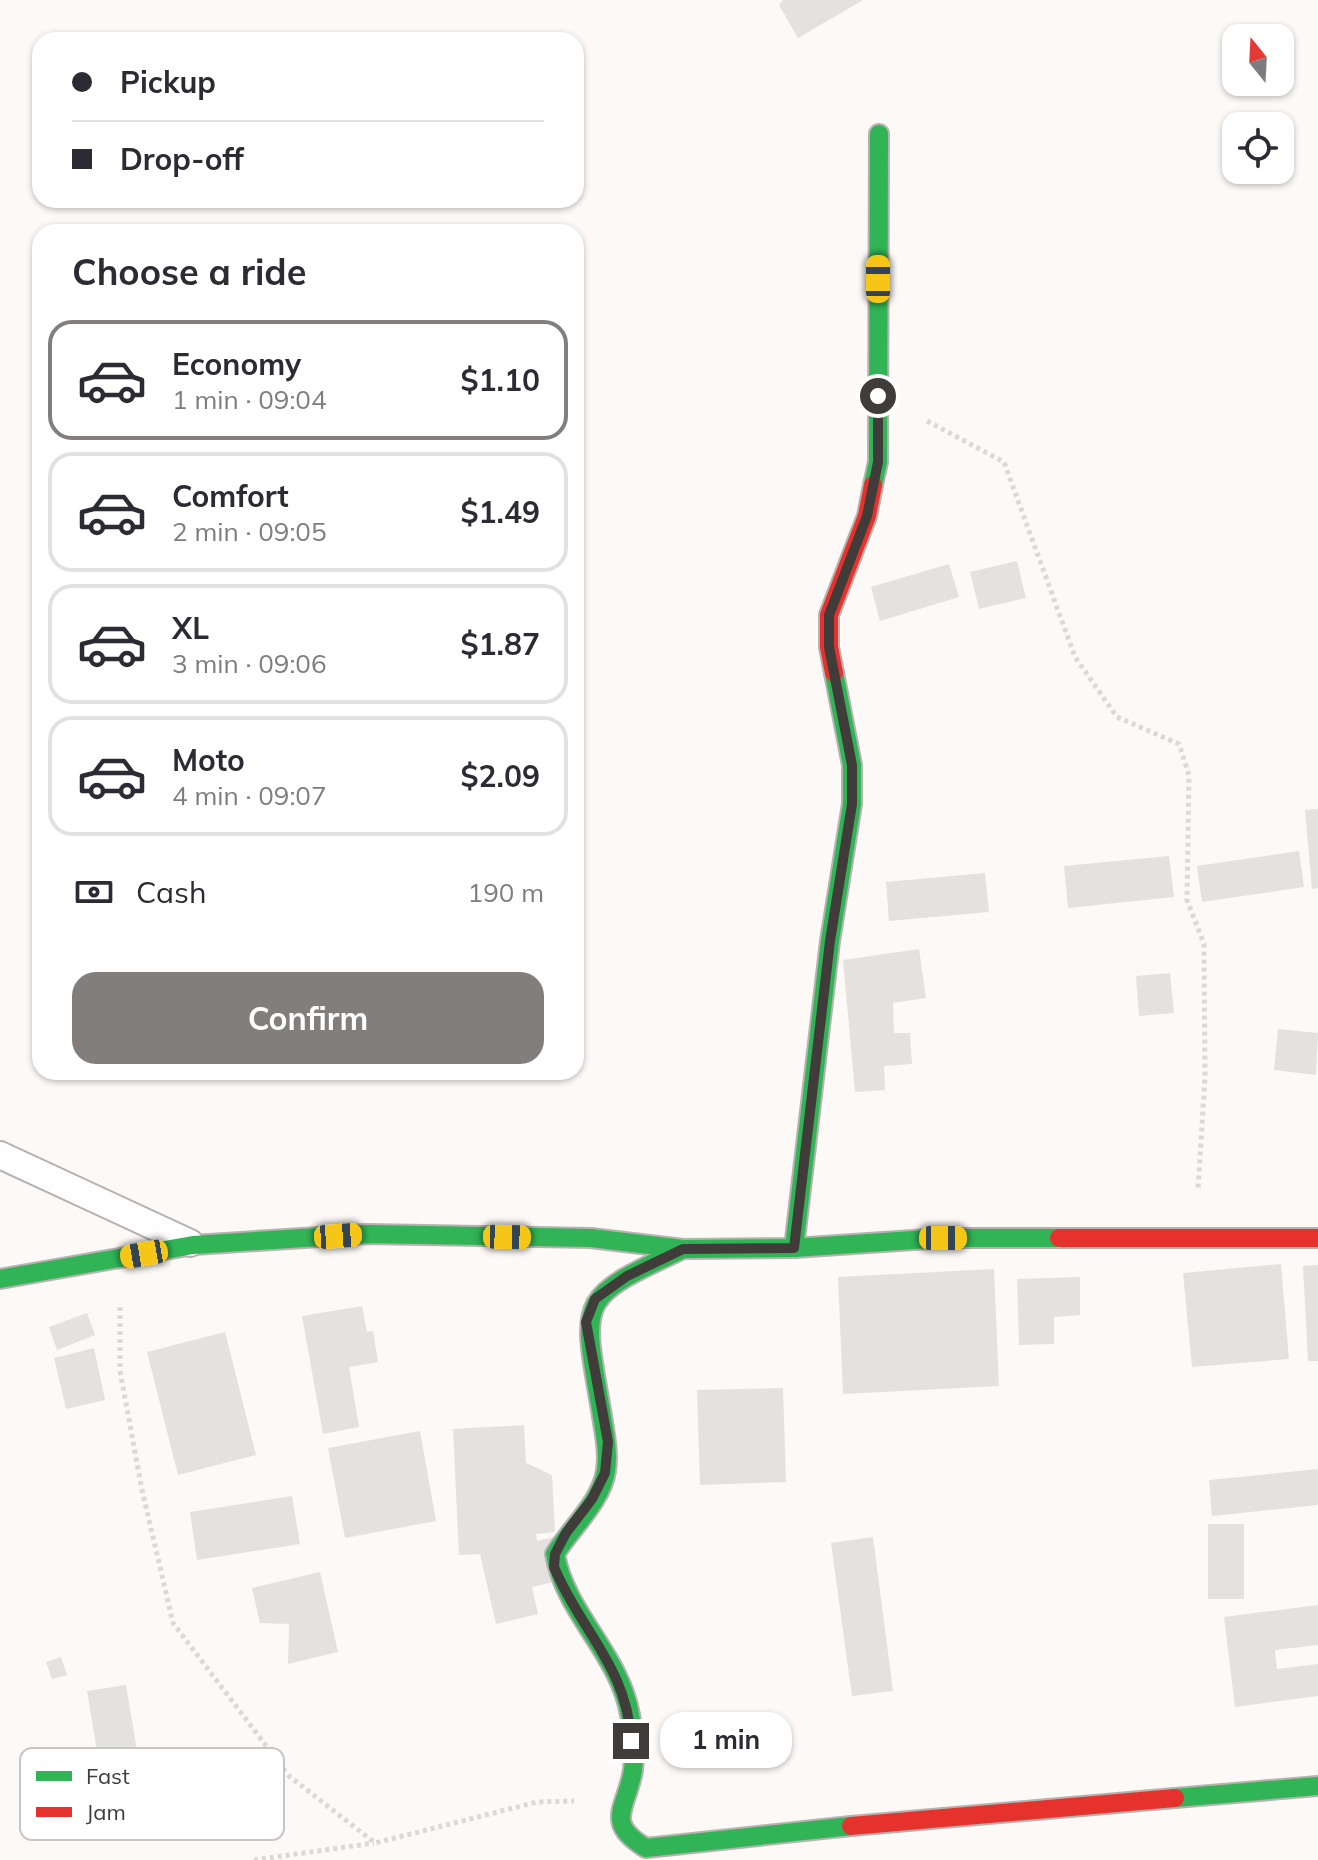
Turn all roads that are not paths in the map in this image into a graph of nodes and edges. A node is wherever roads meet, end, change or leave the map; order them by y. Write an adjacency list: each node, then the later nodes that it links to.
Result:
1 (879, 134): 5 (street)
2 (0, 1155): 4 (lane)
3 (1318, 1238): 5 (street)
4 (193, 1245): 6 (street); 7 (street)
5 (794, 1248): 6 (street)
6 (683, 1249): 8 (street)
7 (0, 1279)
8 (1318, 1786)

